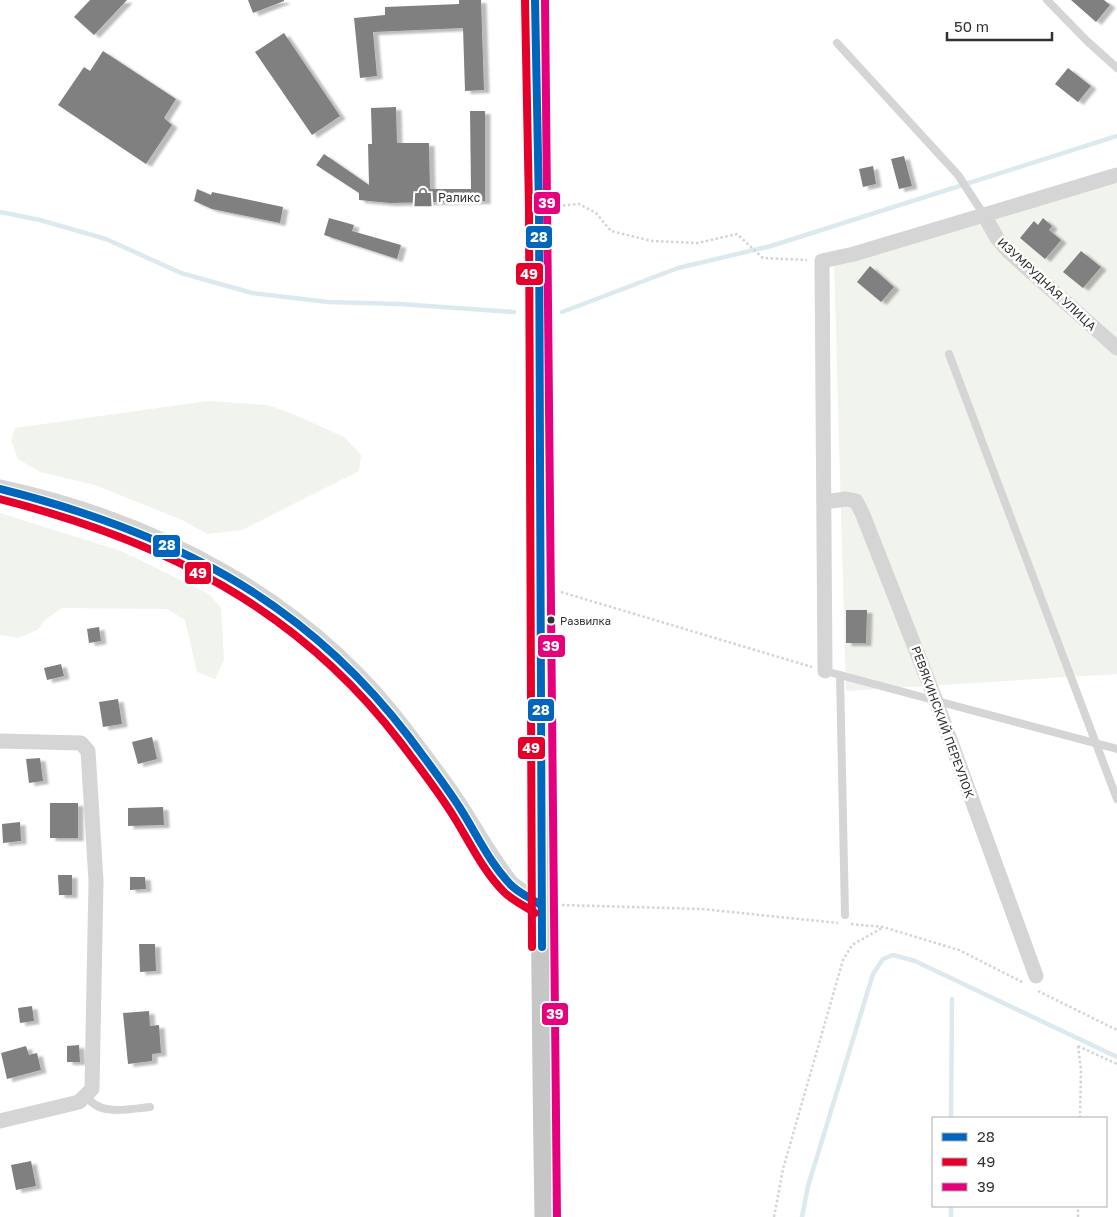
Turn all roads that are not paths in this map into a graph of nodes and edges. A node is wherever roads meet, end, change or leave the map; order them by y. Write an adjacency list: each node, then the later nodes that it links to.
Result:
1 (535, 0): 18 (highway)
2 (1046, 0): 4 (lane)
3 (837, 43): 6 (lane)
4 (1117, 68)
5 (1117, 175): 6 (street)
6 (984, 215): 7 (street, ИЗУМРУДНАЯ УЛИЦА); 10 (street)
7 (1117, 348)
8 (949, 354): 15 (lane)
9 (0, 489): 18 (street)
10 (824, 502): 11 (street); 13 (street, РЕВЯКИНСКИЙ ПЕРЕУЛОК)
11 (825, 671): 12 (lane)
12 (840, 675): 13 (lane); 19 (lane)
13 (936, 701): 15 (lane); 20 (street, РЕВЯКИНСКИЙ ПЕРЕУЛОК)
14 (0, 741): 21 (street)
15 (1096, 744): 16 (lane); 17 (lane)
16 (1117, 749)
17 (1117, 799)
18 (542, 904): 24 (highway)
19 (845, 915)
20 (1034, 984)
21 (86, 1095): 22 (lane); 23 (street)
22 (150, 1107)
23 (0, 1121)
24 (547, 1217)

